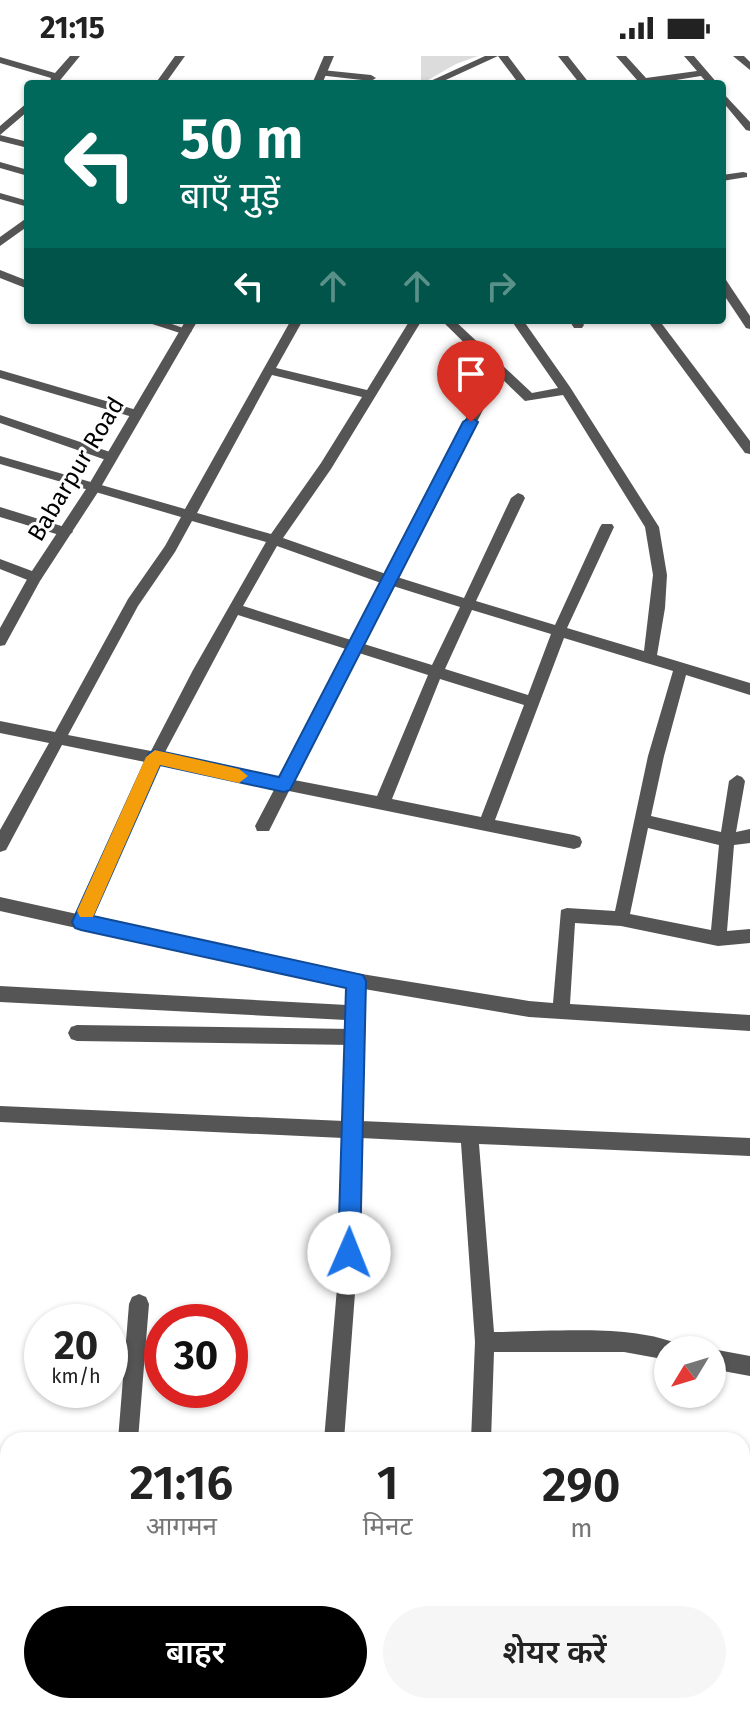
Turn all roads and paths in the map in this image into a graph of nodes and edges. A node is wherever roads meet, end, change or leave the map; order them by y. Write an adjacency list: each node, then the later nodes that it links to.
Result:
1 (75, 56): 16 (street)
2 (180, 56): 17 (street)
3 (329, 56): 13 (street)
4 (493, 56): 12 (street)
5 (503, 56): 21 (street)
6 (563, 56): 22 (street)
7 (621, 56): 23 (street)
8 (689, 56): 14 (street)
9 (738, 56): 11 (street)
10 (0, 60): 16 (street)
11 (750, 67)
12 (458, 71): 19 (street); 20 (street)
13 (322, 73): 15 (street); 18 (street)
14 (703, 73): 24 (street); 25 (street)
15 (371, 78)
16 (55, 80)
17 (163, 80)
18 (319, 80)
19 (438, 80)
20 (466, 80)
21 (521, 80)
22 (582, 80)
23 (642, 80)
24 (662, 80)
25 (709, 80)
26 (726, 100): 28 (street)
27 (24, 109): 29 (street)
28 (750, 128)
29 (0, 135): 30 (street)
30 (24, 144)
31 (0, 165): 32 (street)
32 (24, 172)
33 (743, 175): 34 (street)
34 (726, 177)
35 (0, 196): 36 (street)
36 (24, 203)
37 (24, 223): 38 (street)
38 (0, 243)
39 (0, 274): 40 (street)
40 (24, 283)
41 (750, 298): 42 (street)
42 (728, 303): 48 (street)
43 (295, 324): 50 (street)
44 (414, 324): 54 (street)
45 (451, 324): 51 (street)
46 (520, 324): 53 (street)
47 (656, 324): 57 (street)
48 (750, 325)
49 (189, 326): 55 (street, Babarpur Road)
50 (267, 370): 54 (street); 63 (street)
51 (497, 370): 53 (street); 69 (street)
52 (0, 374): 55 (street)
53 (566, 390): 75 (street)
54 (371, 395): 66 (street)
55 (136, 414): 58 (street, Babarpur Road)
56 (0, 419): 58 (street)
57 (750, 450)
58 (111, 457): 60 (street, Babarpur Road)
59 (0, 460): 60 (street)
60 (93, 489): 63 (street); 65 (street, Babarpur Road)
61 (518, 498): 70 (street)
62 (0, 512): 65 (street)
63 (189, 515): 66 (street); 81 (street)
64 (607, 527): 72 (street)
65 (66, 532): 68 (street, Babarpur Road)
66 (274, 540): 69 (street); 71 (street)
67 (0, 564): 68 (street)
68 (35, 578): 73 (street, Babarpur Road)
69 (392, 580): 70 (street); 74 (street)
70 (469, 602): 72 (street); 77 (street)
71 (235, 609): 74 (street); 82 (street)
72 (560, 629): 75 (street); 79 (street)
73 (0, 641)
74 (356, 648): 77 (street); 84 (street)
75 (650, 656): 76 (street)
76 (681, 667): 78 (street); 86 (street)
77 (437, 671): 79 (street); 85 (street)
78 (750, 689)
79 (532, 702): 87 (street)
80 (0, 727): 81 (street)
81 (58, 739): 82 (street); 92 (street)
82 (155, 757): 84 (street); 95 (street)
83 (737, 781): 90 (street)
84 (284, 785): 85 (street); 88 (street)
85 (382, 804): 87 (street)
86 (641, 820): 90 (street); 94 (street)
87 (486, 824): 91 (street)
88 (263, 826)
89 (750, 836): 90 (street)
90 (727, 840): 97 (street)
91 (574, 842)
92 (0, 845)
93 (0, 904): 95 (street)
94 (621, 919): 97 (street); 100 (street)
95 (81, 922): 98 (street)
96 (750, 936): 97 (street)
97 (718, 939)
98 (356, 981): 100 (street); 101 (street)
99 (0, 994): 101 (street)
100 (561, 1011): 102 (street)
101 (354, 1013): 104 (street)
102 (750, 1023)
103 (77, 1033): 104 (street)
104 (353, 1037): 106 (street)
105 (0, 1114): 106 (street)
106 (351, 1131): 107 (street); 115 (street)
107 (469, 1133): 108 (street); 110 (street)
108 (750, 1147)
109 (139, 1304): 114 (street)
110 (485, 1342): 111 (street); 116 (street)
111 (654, 1347)
112 (726, 1362): 113 (street)
113 (750, 1366)
114 (129, 1432)
115 (335, 1432)
116 (481, 1432)

